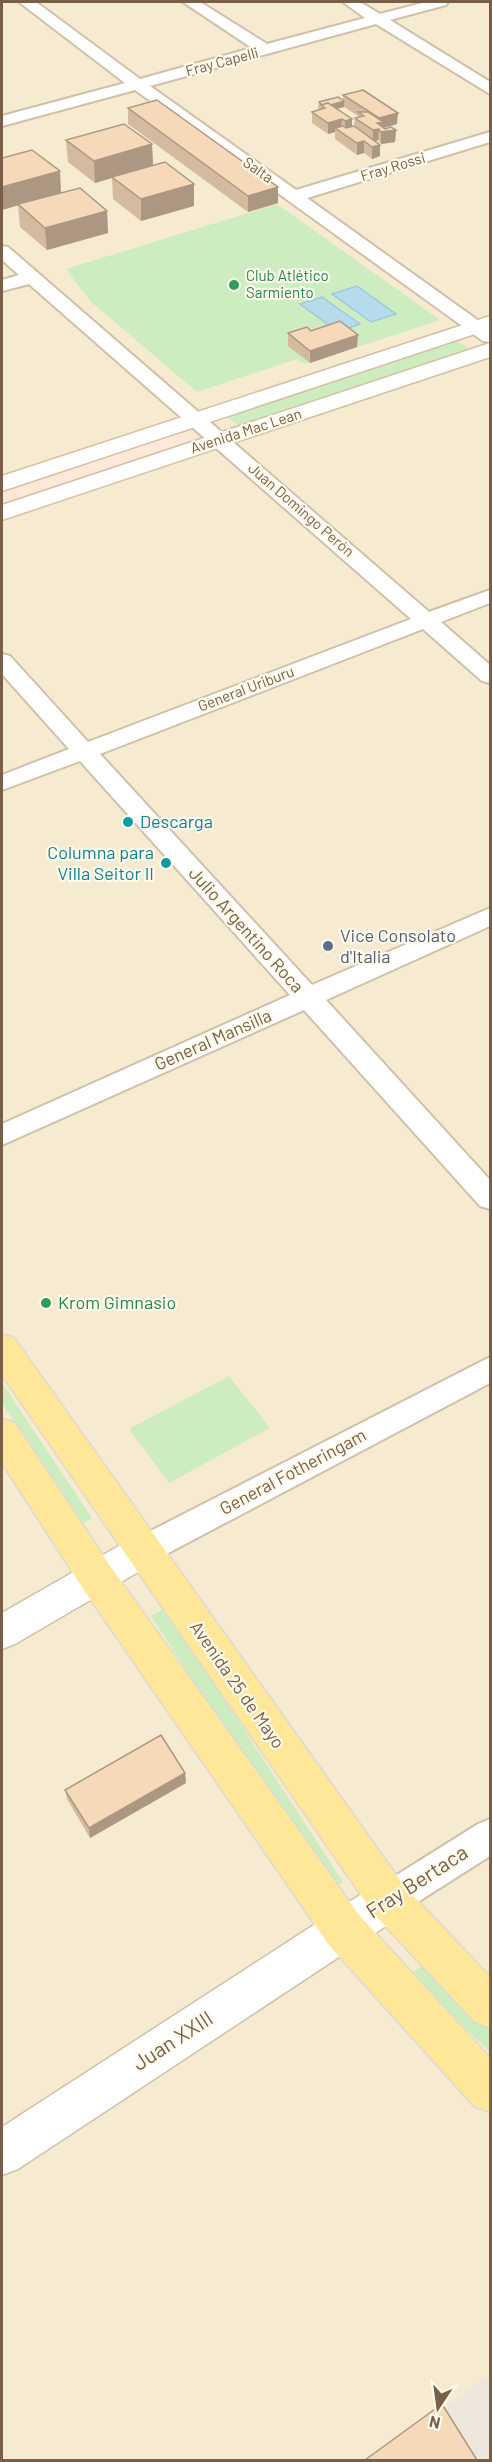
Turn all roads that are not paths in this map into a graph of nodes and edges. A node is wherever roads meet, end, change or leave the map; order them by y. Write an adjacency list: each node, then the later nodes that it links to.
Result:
1 (27, 2): 7 (street, Salta)
2 (190, 2): 6 (street)
3 (350, 2): 5 (street)
4 (441, 2): 5 (street, Fray Capelli)
5 (378, 19): 6 (street, Fray Capelli); 8 (street)
6 (265, 50): 7 (street, Fray Capelli)
7 (137, 84): 9 (street, Fray Capelli); 11 (street, Salta)
8 (490, 89)
9 (2, 121)
10 (490, 137): 11 (street, Fray Rossi)
11 (295, 196): 15 (street, Salta)
12 (2, 251): 13 (street, Juan Domingo Perón)
13 (32, 277): 14 (street); 17 (street, Juan Domingo Perón)
14 (2, 286)
15 (486, 329): 17 (main road, Avenida Mac Lean)
16 (490, 350): 18 (main road, Avenida Mac Lean)
17 (197, 419): 18 (street, Juan Domingo Perón); 19 (main road, Avenida Mac Lean)
18 (220, 439): 20 (main road, Avenida Mac Lean); 22 (street, Juan Domingo Perón)
19 (2, 484)
20 (2, 513)
21 (490, 596): 22 (street, General Uriburu)
22 (427, 620): 24 (street, Juan Domingo Perón); 25 (street, General Uriburu)
23 (2, 661): 25 (street, Julio Argentino Roca)
24 (490, 676)
25 (83, 751): 26 (street, General Uriburu); 28 (street, Julio Argentino Roca)
26 (2, 783)
27 (490, 916): 28 (street, General Mansilla)
28 (308, 998): 29 (street, General Mansilla); 30 (street, Julio Argentino Roca)
29 (2, 1135)
30 (490, 1198)
31 (2, 1348): 34 (main road, Avenida 25 de Mayo)
32 (490, 1369): 34 (street, General Fotheringam)
33 (2, 1434): 35 (main road)
34 (144, 1550): 35 (main road, General Fotheringam); 38 (main road, Avenida 25 de Mayo)
35 (97, 1578): 36 (main road, General Fotheringam); 39 (main road)
36 (2, 1632)
37 (490, 1836): 38 (street, Fray Bertaca)
38 (389, 1900): 39 (main road, Fray Bertaca); 40 (main road, Avenida 25 de Mayo)
39 (344, 1930): 41 (main road); 42 (main road, Juan XXIII)
40 (490, 2007)
41 (490, 2090)
42 (2, 2153)

